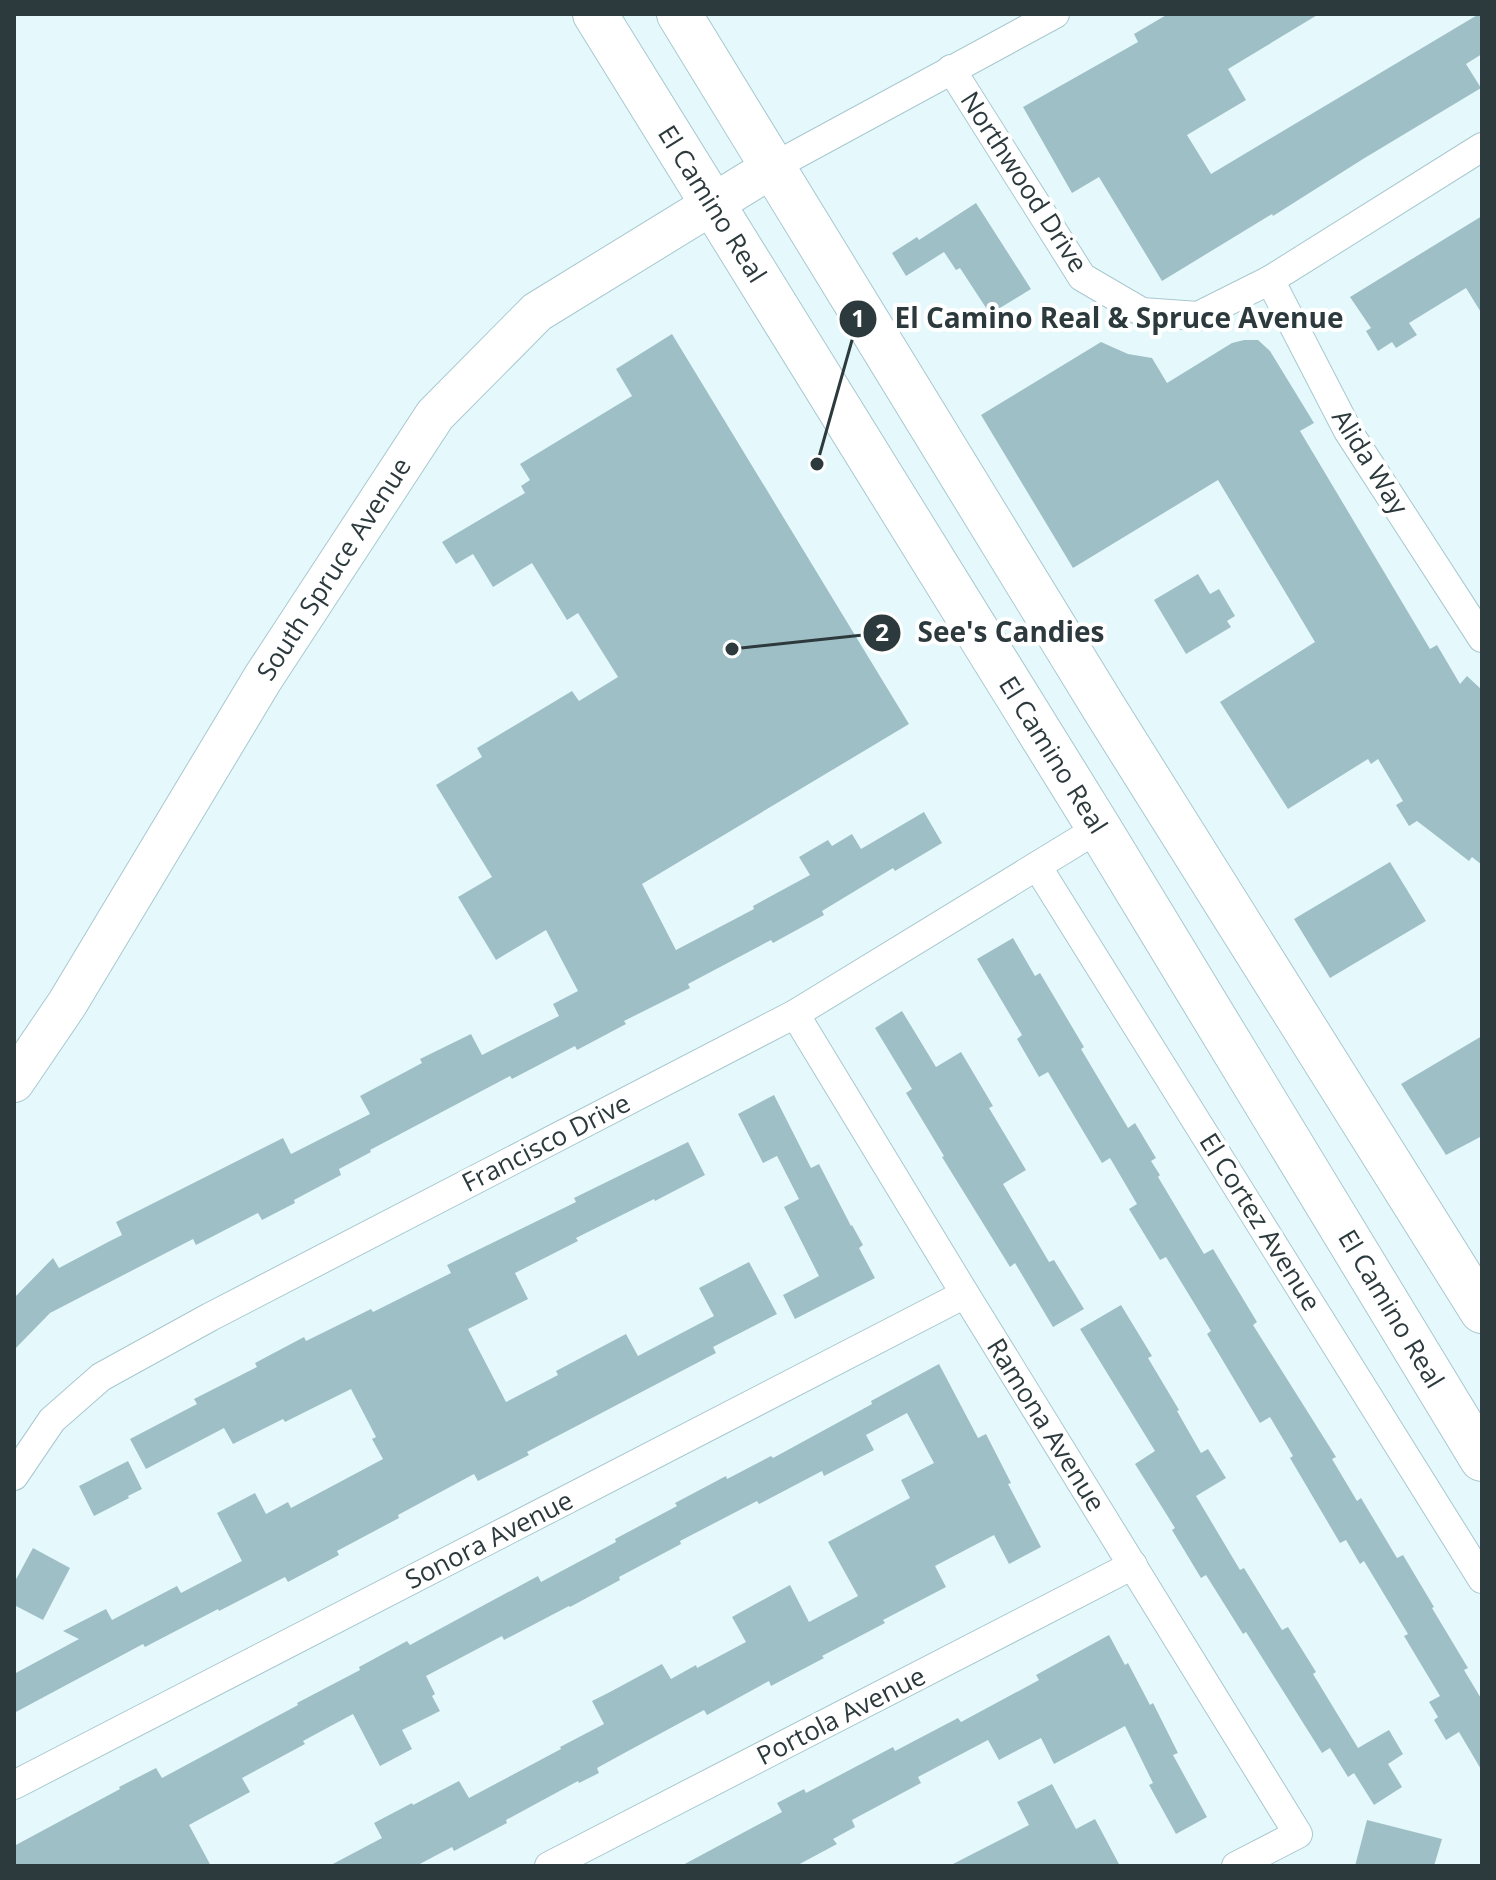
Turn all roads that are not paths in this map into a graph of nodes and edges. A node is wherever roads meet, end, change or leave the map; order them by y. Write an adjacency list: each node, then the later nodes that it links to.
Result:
1 (595, 14): 7 (main road, El Camino Real)
2 (679, 14): 6 (main road)
3 (1054, 14): 4 (street)
4 (951, 69): 6 (street); 8 (street, Northwood Drive)
5 (1482, 147): 8 (street, Northwood Drive)
6 (773, 167): 7 (main road, South Spruce Avenue); 15 (main road)
7 (712, 204): 10 (main road, El Camino Real); 13 (main road, South Spruce Avenue)
8 (1270, 280): 9 (street, Alida Way)
9 (1482, 638)
10 (1099, 828): 11 (street, Francisco Drive); 16 (main road, El Camino Real)
11 (1037, 866): 12 (street, Francisco Drive); 19 (street, El Cortez Avenue)
12 (795, 1014): 14 (street, Ramona Avenue); 17 (street, Francisco Drive)
13 (14, 1082)
14 (965, 1294): 18 (street, Ramona Avenue); 20 (street, Sonora Avenue)
15 (1482, 1311)
16 (1482, 1459)
17 (14, 1476)
18 (1133, 1565): 21 (street, Portola Avenue); 22 (street, Ramona Avenue)
19 (1482, 1579)
20 (14, 1785)
21 (549, 1866)
22 (1236, 1866)

